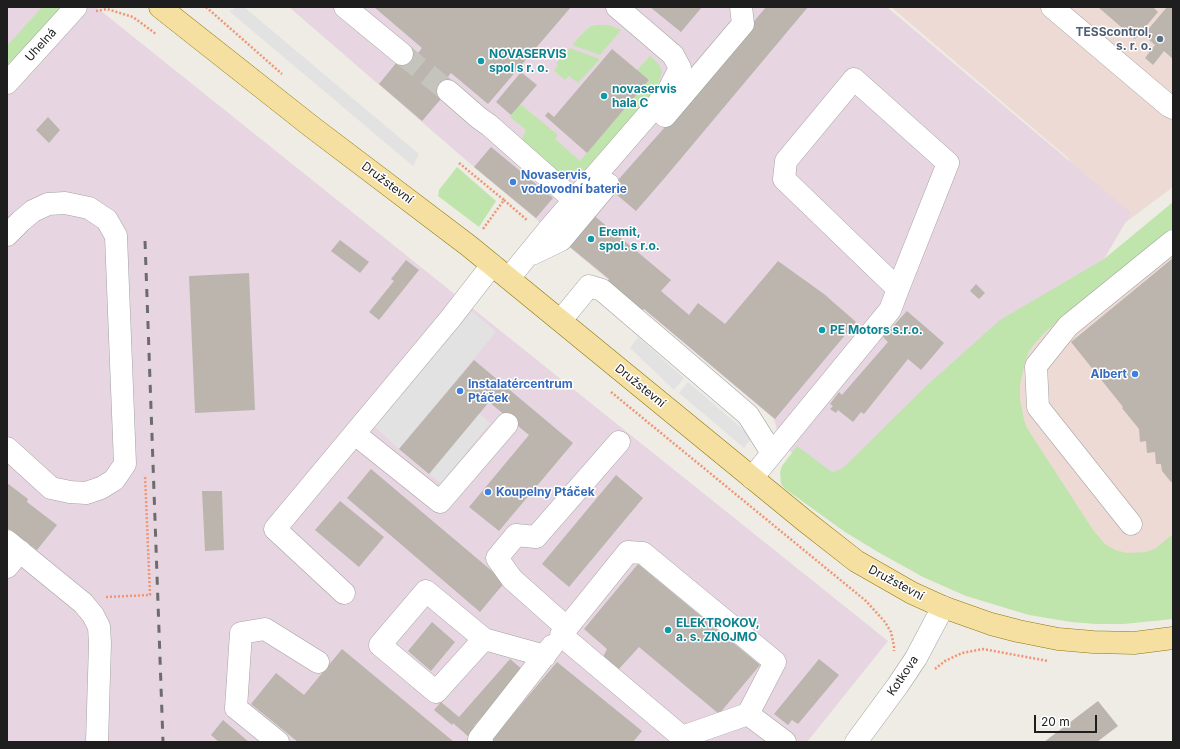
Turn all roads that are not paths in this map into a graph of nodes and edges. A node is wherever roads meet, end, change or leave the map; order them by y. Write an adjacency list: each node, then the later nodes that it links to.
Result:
1 (160, 7): 15 (main road, Družstevní)
2 (345, 7): 7 (street)
3 (617, 7): 11 (street)
4 (741, 7): 14 (street)
5 (1052, 7): 10 (street)
6 (85, 9): 8 (street, Uhelná)
7 (402, 54)
8 (7, 83)
9 (448, 91): 11 (street)
10 (1173, 108)
11 (574, 200): 14 (street)
12 (7, 235): 21 (street)
13 (1173, 241): 24 (street)
14 (525, 257): 15 (street)
15 (500, 271): 17 (main road, Družstevní); 19 (street)
16 (898, 289): 16 (street); 22 (street)
17 (560, 320): 22 (street); 23 (main road, Družstevní)
18 (507, 424): 19 (street)
19 (356, 434): 26 (street)
20 (619, 442): 28 (street)
21 (7, 448)
22 (772, 453): 23 (street)
23 (752, 478): 27 (main road, Družstevní)
24 (1131, 524)
25 (11, 553): 34 (street)
26 (344, 592)
27 (943, 607): 29 (main road, Družstevní); 38 (street, Kotkova)
28 (564, 631): 31 (street); 33 (street); 33 (street)
29 (1173, 638)
30 (484, 639): 30 (street); 31 (street)
31 (545, 656): 36 (street)
32 (318, 662): 35 (street)
33 (748, 714): 37 (street)
34 (97, 742)
35 (278, 742)
36 (482, 742)
37 (785, 742)
38 (856, 742)

